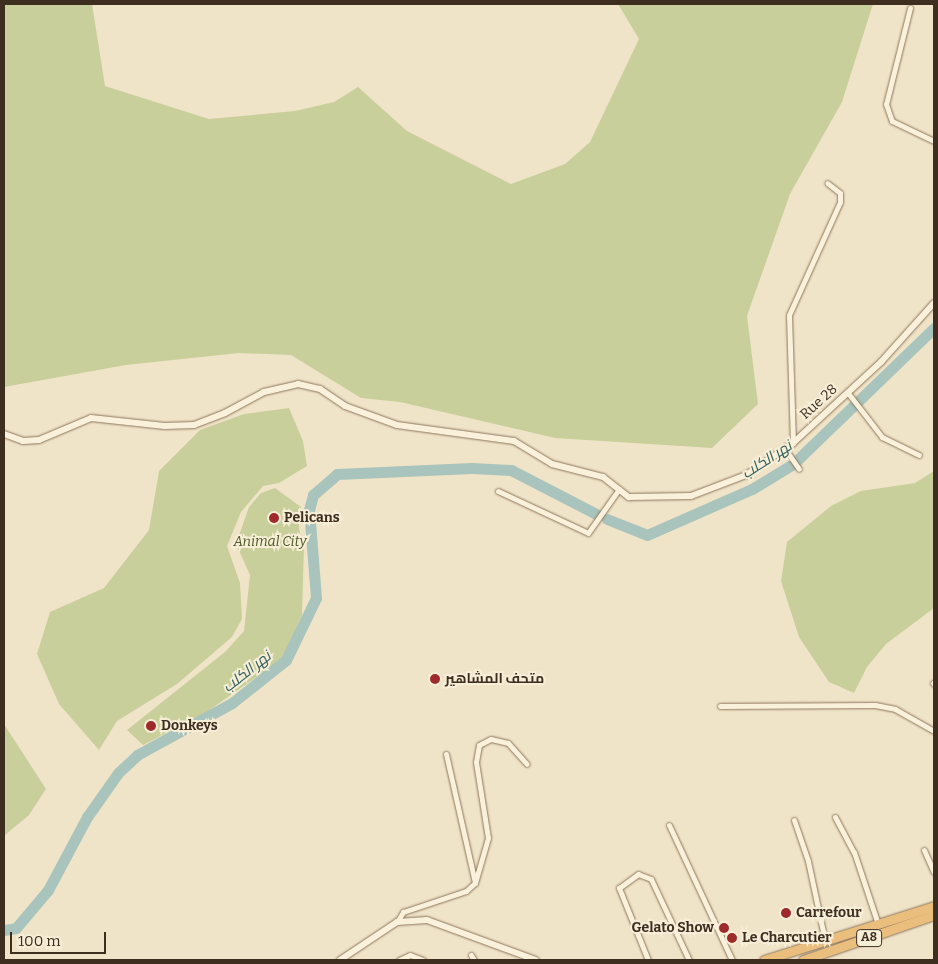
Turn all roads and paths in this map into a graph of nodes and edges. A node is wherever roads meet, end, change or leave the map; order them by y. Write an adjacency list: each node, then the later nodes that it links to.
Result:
1 (910, 8): 2 (street)
2 (934, 141)
3 (827, 183): 7 (street)
4 (934, 303): 5 (street, Rue 28)
5 (848, 393): 7 (street, Rue 28); 9 (street)
6 (4, 434): 11 (street, Rue 28)
7 (793, 443): 8 (street, Rue 28)
8 (785, 450): 10 (street); 11 (street, Rue 28)
9 (920, 455)
10 (799, 469)
11 (619, 489): 12 (street)
12 (498, 491)
13 (720, 706): 14 (street)
14 (934, 731)
15 (446, 754): 22 (street)
16 (527, 764): 22 (street)
17 (835, 817): 26 (street)
18 (794, 820): 27 (street)
19 (670, 825): 35 (street)
20 (924, 850): 21 (street)
21 (934, 872)
22 (475, 883): 25 (street)
23 (934, 906): 26 (highway, A8)
24 (934, 915): 28 (highway, A8)
25 (397, 922): 29 (street); 32 (street)
26 (878, 924): 27 (highway, A8)
27 (825, 941): 36 (highway, A8)
28 (827, 956): 37 (highway, A8)
29 (340, 960)
30 (399, 960): 31 (street)
31 (423, 960)
32 (536, 960)
33 (648, 960): 34 (street)
34 (689, 960)
35 (732, 960)
36 (764, 960)
37 (803, 960)

